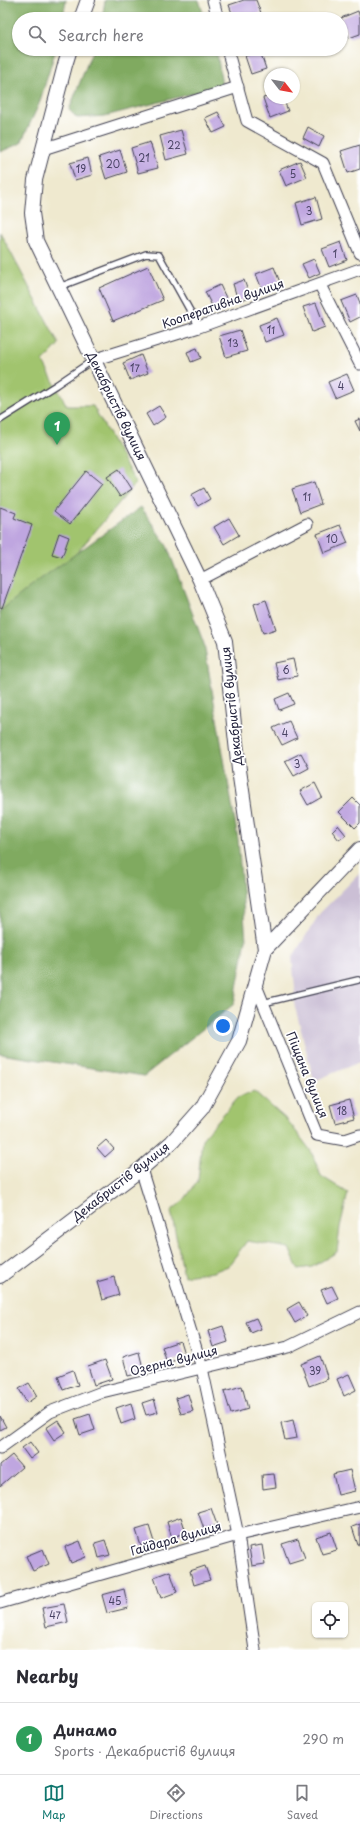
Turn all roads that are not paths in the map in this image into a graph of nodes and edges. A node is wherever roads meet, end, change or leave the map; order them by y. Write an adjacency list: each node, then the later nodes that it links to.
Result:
1 (88, 0): 3 (street)
2 (213, 0): 4 (street)
3 (84, 12)
4 (216, 12)
5 (68, 56): 8 (street, Декабристів вулиця)
6 (229, 56): 7 (street)
7 (238, 87): 8 (street); 9 (street)
8 (43, 149): 12 (street, Декабристів вулиця)
9 (360, 253)
10 (360, 269): 11 (street, Кооперативна вулиця)
11 (320, 285): 13 (street, Кооперативна вулиця); 15 (street)
12 (58, 287): 13 (lane); 14 (street, Декабристів вулиця)
13 (199, 327): 14 (street, Кооперативна вулиця)
14 (93, 360): 16 (lane); 18 (street, Декабристів вулиця)
15 (360, 364)
16 (0, 420)
17 (307, 524): 18 (street)
18 (200, 580): 20 (street, Декабристів вулиця)
19 (360, 849): 20 (street)
20 (265, 949): 22 (street, Декабристів вулиця)
21 (358, 980): 23 (lane)
22 (255, 983): 23 (street, Піщана вулиця); 25 (street, Декабристів вулиця)
23 (263, 1003): 24 (street, Піщана вулиця)
24 (360, 1135)
25 (141, 1169): 26 (street, Декабристів вулиця); 28 (street)
26 (0, 1276)
27 (360, 1312): 28 (street, Озерна вулиця)
28 (202, 1368): 29 (street, Озерна вулиця); 31 (street)
29 (0, 1448)
30 (360, 1507): 31 (street, Гайдара вулиця)
31 (238, 1536): 32 (street, Гайдара вулиця); 33 (street)
32 (0, 1603)
33 (255, 1650)

